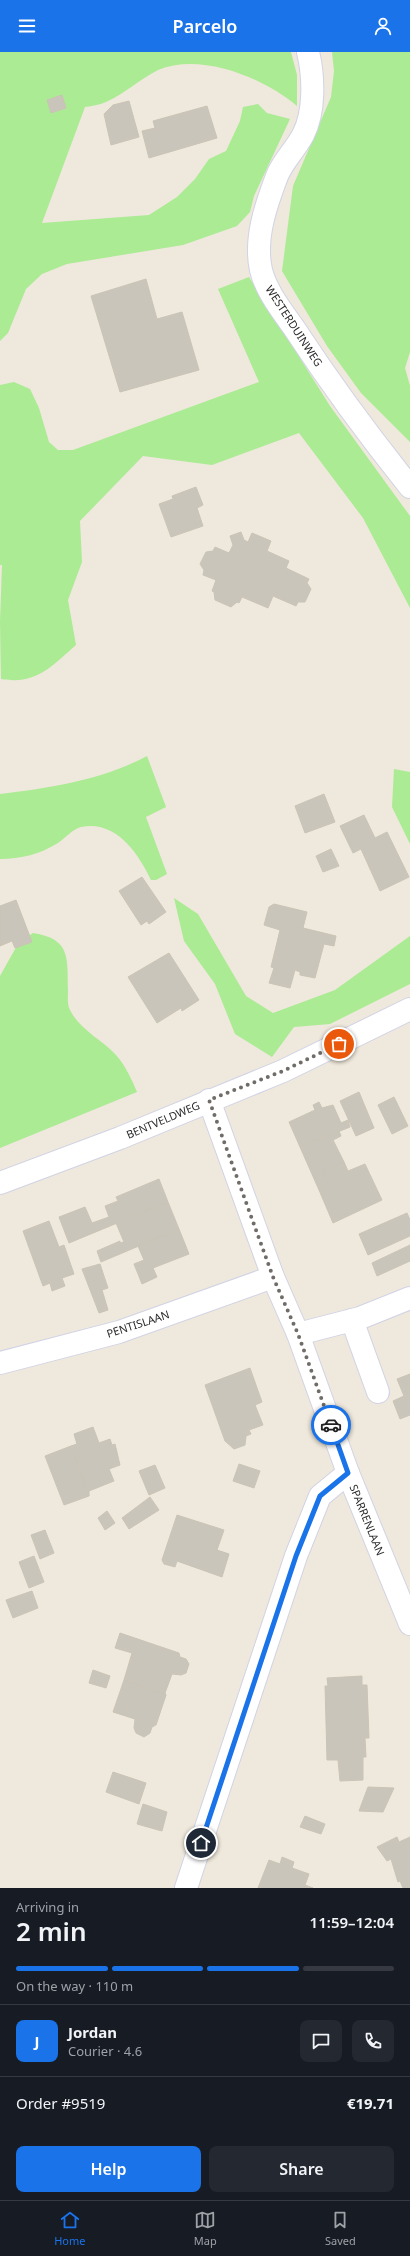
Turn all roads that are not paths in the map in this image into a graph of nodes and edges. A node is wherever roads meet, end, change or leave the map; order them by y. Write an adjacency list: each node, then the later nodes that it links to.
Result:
1 (308, 52): 2 (street, WESTERDUINWEG)
2 (410, 487)
3 (410, 1009): 4 (street, BENTVELDWEG)
4 (209, 1100): 5 (street, BENTVELDWEG); 6 (street, SPARRENLAAN)
5 (0, 1183)
6 (273, 1277): 9 (street, SPARRENLAAN); 10 (street, PENTISLAAN)
7 (410, 1298): 8 (street)
8 (352, 1320): 9 (street); 11 (street)
9 (298, 1334): 12 (street, SPARRENLAAN)
10 (0, 1363)
11 (378, 1392)
12 (348, 1473): 13 (street, SPARRENLAAN); 14 (street)
13 (410, 1624)
14 (186, 1888)

